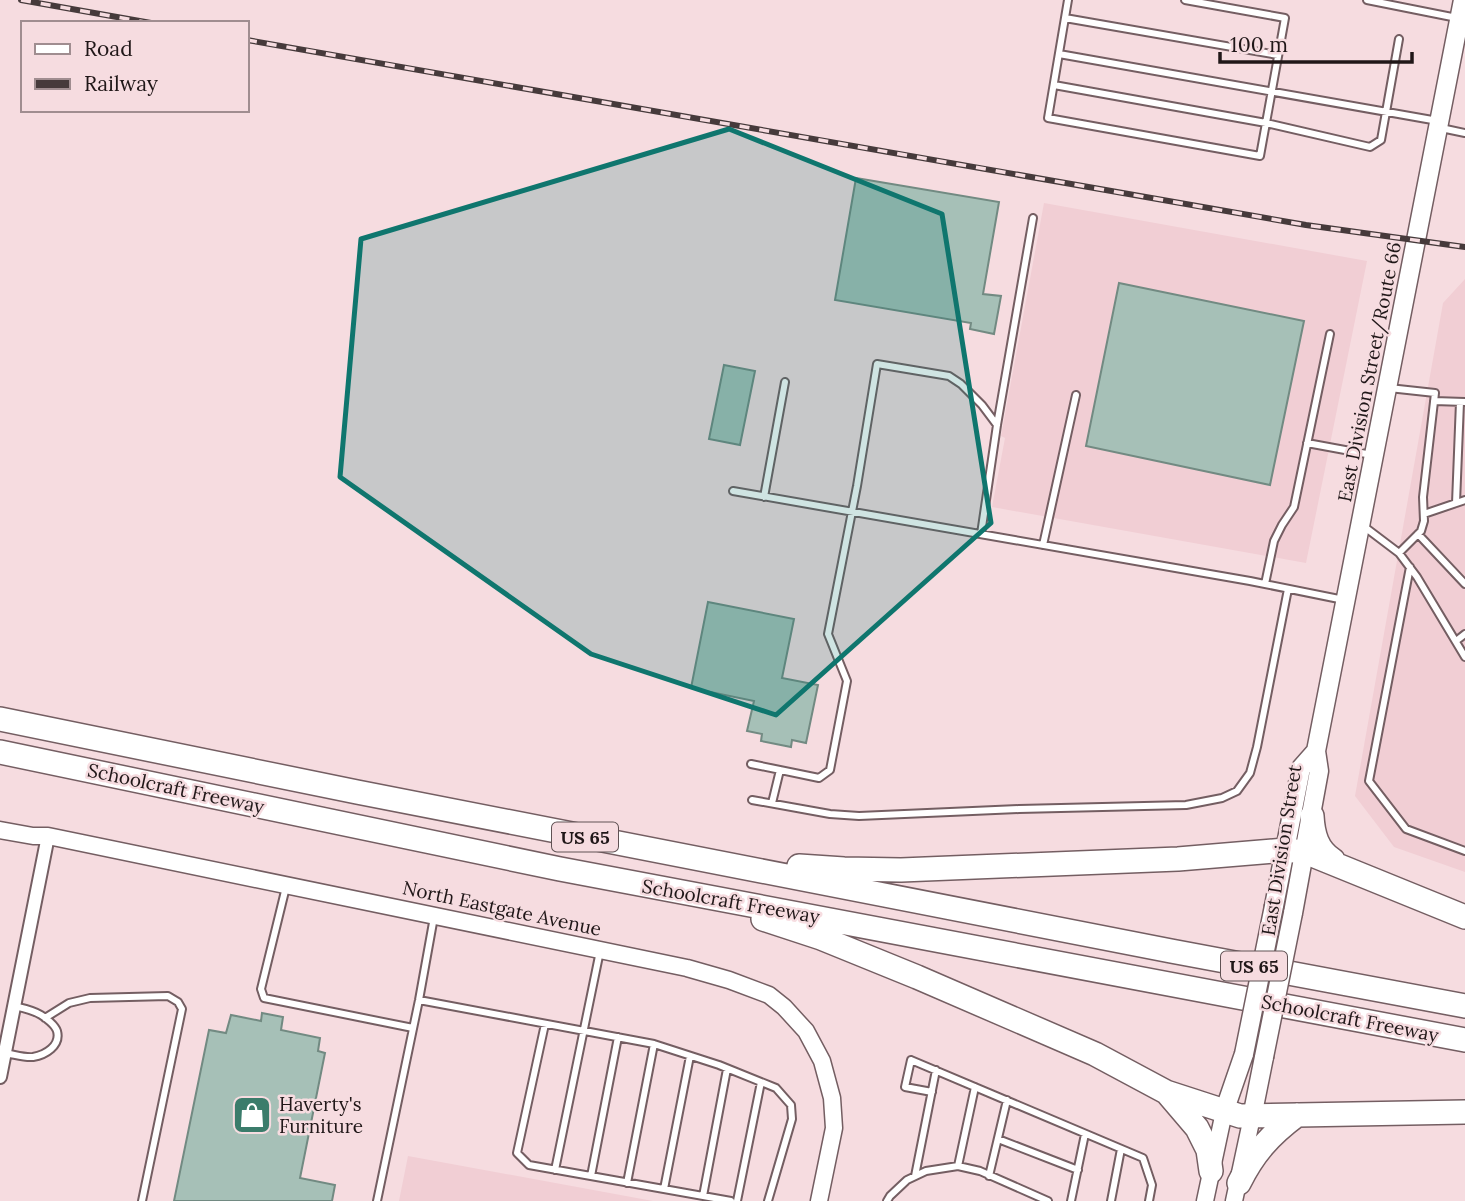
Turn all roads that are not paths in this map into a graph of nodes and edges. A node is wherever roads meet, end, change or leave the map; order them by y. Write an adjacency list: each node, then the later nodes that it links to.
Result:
1 (1068, 0): 7 (lane)
2 (1185, 0): 11 (lane)
3 (1367, 0): 6 (lane)
4 (1416, 0): 6 (lane)
5 (1463, 0): 8 (main road, East Division Street/Route 66)
6 (1414, 9): 8 (lane)
7 (1065, 18): 10 (lane); 11 (lane)
8 (1459, 18): 16 (main road, East Division Street/Route 66)
9 (1399, 39): 14 (lane)
10 (1059, 54): 12 (lane); 13 (lane)
11 (1278, 55): 13 (lane)
12 (1054, 85): 15 (lane); 15 (lane)
13 (1272, 92): 14 (lane); 15 (lane)
14 (1386, 112): 15 (lane); 16 (lane)
15 (1266, 123)
16 (1439, 125): 17 (lane); 21 (main road, East Division Street/Route 66)
17 (1465, 133)
18 (1033, 218): 25 (lane)
19 (1330, 334): 26 (lane)
20 (785, 382): 29 (lane)
21 (1387, 387): 23 (lane); 27 (main road, East Division Street/Route 66)
22 (1076, 395): 37 (lane)
23 (1434, 401): 24 (lane); 33 (lane)
24 (1462, 402): 31 (lane)
25 (997, 425): 32 (lane); 35 (lane)
26 (1307, 443): 27 (lane); 40 (lane)
27 (1374, 455): 34 (main road, East Division Street/Route 66)
28 (733, 491): 29 (lane)
29 (764, 497): 32 (lane)
30 (1465, 500): 31 (lane)
31 (1456, 503): 33 (lane)
32 (852, 512): 35 (lane); 51 (lane)
33 (1424, 514): 36 (lane)
34 (1360, 524): 38 (lane); 43 (main road, East Division Street/Route 66)
35 (981, 534): 37 (lane)
36 (1418, 534): 38 (lane); 41 (lane)
37 (1043, 545): 40 (lane)
38 (1399, 552): 39 (lane)
39 (1410, 567): 45 (lane); 58 (lane)
40 (1265, 584): 42 (lane)
41 (1465, 584)
42 (1288, 589): 43 (lane); 53 (lane)
43 (1346, 600): 48 (main road, East Division Street/Route 66)
44 (1465, 634): 45 (lane)
45 (1457, 641): 46 (lane)
46 (1465, 657)
47 (0, 719): 56 (highway, Schoolcraft Freeway / US 65)
48 (1316, 751): 54 (main road, East Division Street); 59 (main road, East Division Street)
49 (0, 752): 60 (highway, Schoolcraft Freeway / US 65)
50 (751, 764): 51 (lane)
51 (780, 770): 53 (lane)
52 (752, 800): 53 (lane)
53 (772, 803)
54 (1312, 816): 59 (main road, East Division Street); 61 (highway)
55 (0, 830): 57 (street, North Eastgate Avenue)
56 (564, 833): 59 (highway); 68 (highway, Schoolcraft Freeway / US 65)
57 (48, 835): 62 (street, North Eastgate Avenue); 67 (street)
58 (1465, 850)
59 (1295, 851): 61 (highway); 86 (main road, East Division Street, bridge); 89 (main road, East Division Street, bridge)
60 (559, 869): 74 (highway, Schoolcraft Freeway / US 65); 84 (highway)
61 (1348, 869): 64 (highway)
62 (286, 885): 63 (street, North Eastgate Avenue); 71 (lane)
63 (435, 916): 65 (street, North Eastgate Avenue); 66 (lane)
64 (1465, 917)
65 (600, 949): 72 (lane); 109 (street, North Eastgate Avenue)
66 (419, 1000): 70 (lane); 71 (lane)
67 (14, 1006): 69 (lane); 76 (street)
68 (1465, 1006)
69 (46, 1018): 76 (lane); 104 (lane)
70 (545, 1024): 72 (lane); 94 (lane)
71 (413, 1028): 105 (lane)
72 (584, 1031): 73 (lane); 94 (lane)
73 (618, 1037): 75 (lane); 97 (lane)
74 (1465, 1040)
75 (654, 1044): 77 (lane); 100 (lane)
76 (2, 1052): 80 (street)
77 (691, 1056): 78 (lane); 101 (lane)
78 (727, 1069): 81 (lane); 103 (lane)
79 (936, 1070): 82 (lane); 83 (lane); 83 (lane)
80 (0, 1077)
81 (761, 1082): 107 (lane); 108 (lane)
82 (975, 1087): 85 (lane); 93 (lane)
83 (932, 1092): 98 (lane)
84 (1166, 1092): 86 (highway); 96 (highway)
85 (1007, 1100): 90 (lane); 91 (lane)
86 (1224, 1112): 89 (highway); 96 (street)
87 (1465, 1112): 88 (highway)
88 (1297, 1115): 89 (highway); 102 (highway)
89 (1252, 1117): 102 (street)
90 (1085, 1134): 92 (lane); 95 (lane)
91 (998, 1139): 95 (lane); 99 (lane)
92 (1121, 1149): 113 (lane); 114 (lane)
93 (958, 1166): 98 (lane); 99 (lane)
94 (555, 1170): 97 (lane)
95 (1078, 1170): 112 (lane)
96 (1211, 1171): 115 (street)
97 (591, 1176): 100 (lane)
98 (915, 1176): 110 (lane)
99 (989, 1176): 111 (lane)
100 (627, 1183): 101 (lane)
101 (664, 1189): 103 (lane)
102 (1237, 1192)
103 (703, 1196): 106 (lane)
104 (142, 1201)
105 (377, 1201)
106 (731, 1201)
107 (737, 1201)
108 (768, 1201)
109 (819, 1201)
110 (887, 1201)
111 (1048, 1201)
112 (1071, 1201)
113 (1111, 1201)
114 (1149, 1201)
115 (1205, 1201)

